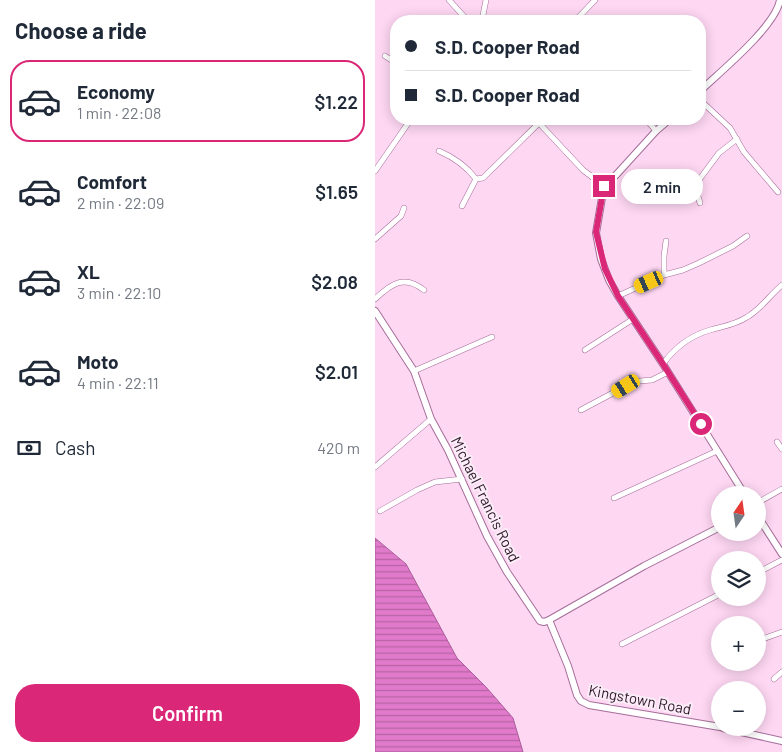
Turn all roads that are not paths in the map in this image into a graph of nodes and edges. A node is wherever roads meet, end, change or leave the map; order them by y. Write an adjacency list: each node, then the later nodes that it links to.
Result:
1 (449, 0): 5 (street)
2 (486, 0): 6 (street)
3 (595, 0): 7 (street)
4 (780, 0): 10 (street)
5 (462, 15)
6 (483, 15)
7 (581, 15)
8 (385, 56): 9 (street)
9 (390, 59)
10 (706, 85)
11 (706, 106): 18 (street)
12 (407, 125): 20 (street)
13 (535, 125): 21 (street)
14 (543, 125): 22 (street)
15 (651, 125): 17 (street)
16 (663, 125): 17 (street)
17 (656, 131): 22 (street)
18 (737, 139): 23 (street); 24 (street)
19 (439, 151): 21 (street)
20 (375, 171)
21 (476, 180): 25 (street)
22 (604, 186): 33 (street)
23 (778, 192)
24 (700, 203)
25 (463, 206)
26 (404, 208): 28 (street)
27 (747, 236): 30 (street)
28 (375, 239)
29 (666, 241): 30 (street)
30 (664, 275): 33 (street)
31 (782, 285): 39 (street)
32 (424, 290): 34 (street)
33 (618, 296): 36 (street)
34 (375, 299)
35 (375, 311): 40 (street, Michael Francis Road)
36 (633, 319): 38 (street); 39 (street)
37 (492, 337): 40 (street)
38 (585, 350)
39 (663, 364): 41 (street)
40 (414, 371): 43 (street, Michael Francis Road)
41 (668, 372): 42 (street); 46 (street)
42 (581, 410)
43 (431, 419): 47 (street); 48 (street, Michael Francis Road)
44 (777, 442): 45 (street)
45 (782, 449)
46 (717, 451): 49 (street); 51 (street)
47 (375, 467)
48 (462, 479): 53 (street); 60 (street, Michael Francis Road)
49 (739, 486)
50 (782, 489): 52 (street)
51 (614, 498)
52 (766, 499)
53 (380, 511)
54 (766, 529): 56 (street)
55 (711, 532): 60 (street)
56 (782, 554)
57 (782, 560): 58 (street)
58 (766, 568)
59 (711, 599): 63 (street)
60 (549, 620): 66 (street, Kingstown Road)
61 (782, 632): 62 (street)
62 (766, 638)
63 (622, 644)
64 (782, 672): 65 (street)
65 (774, 679)
66 (711, 725)
67 (760, 736): 68 (street, Kingstown Road)
68 (782, 741)

